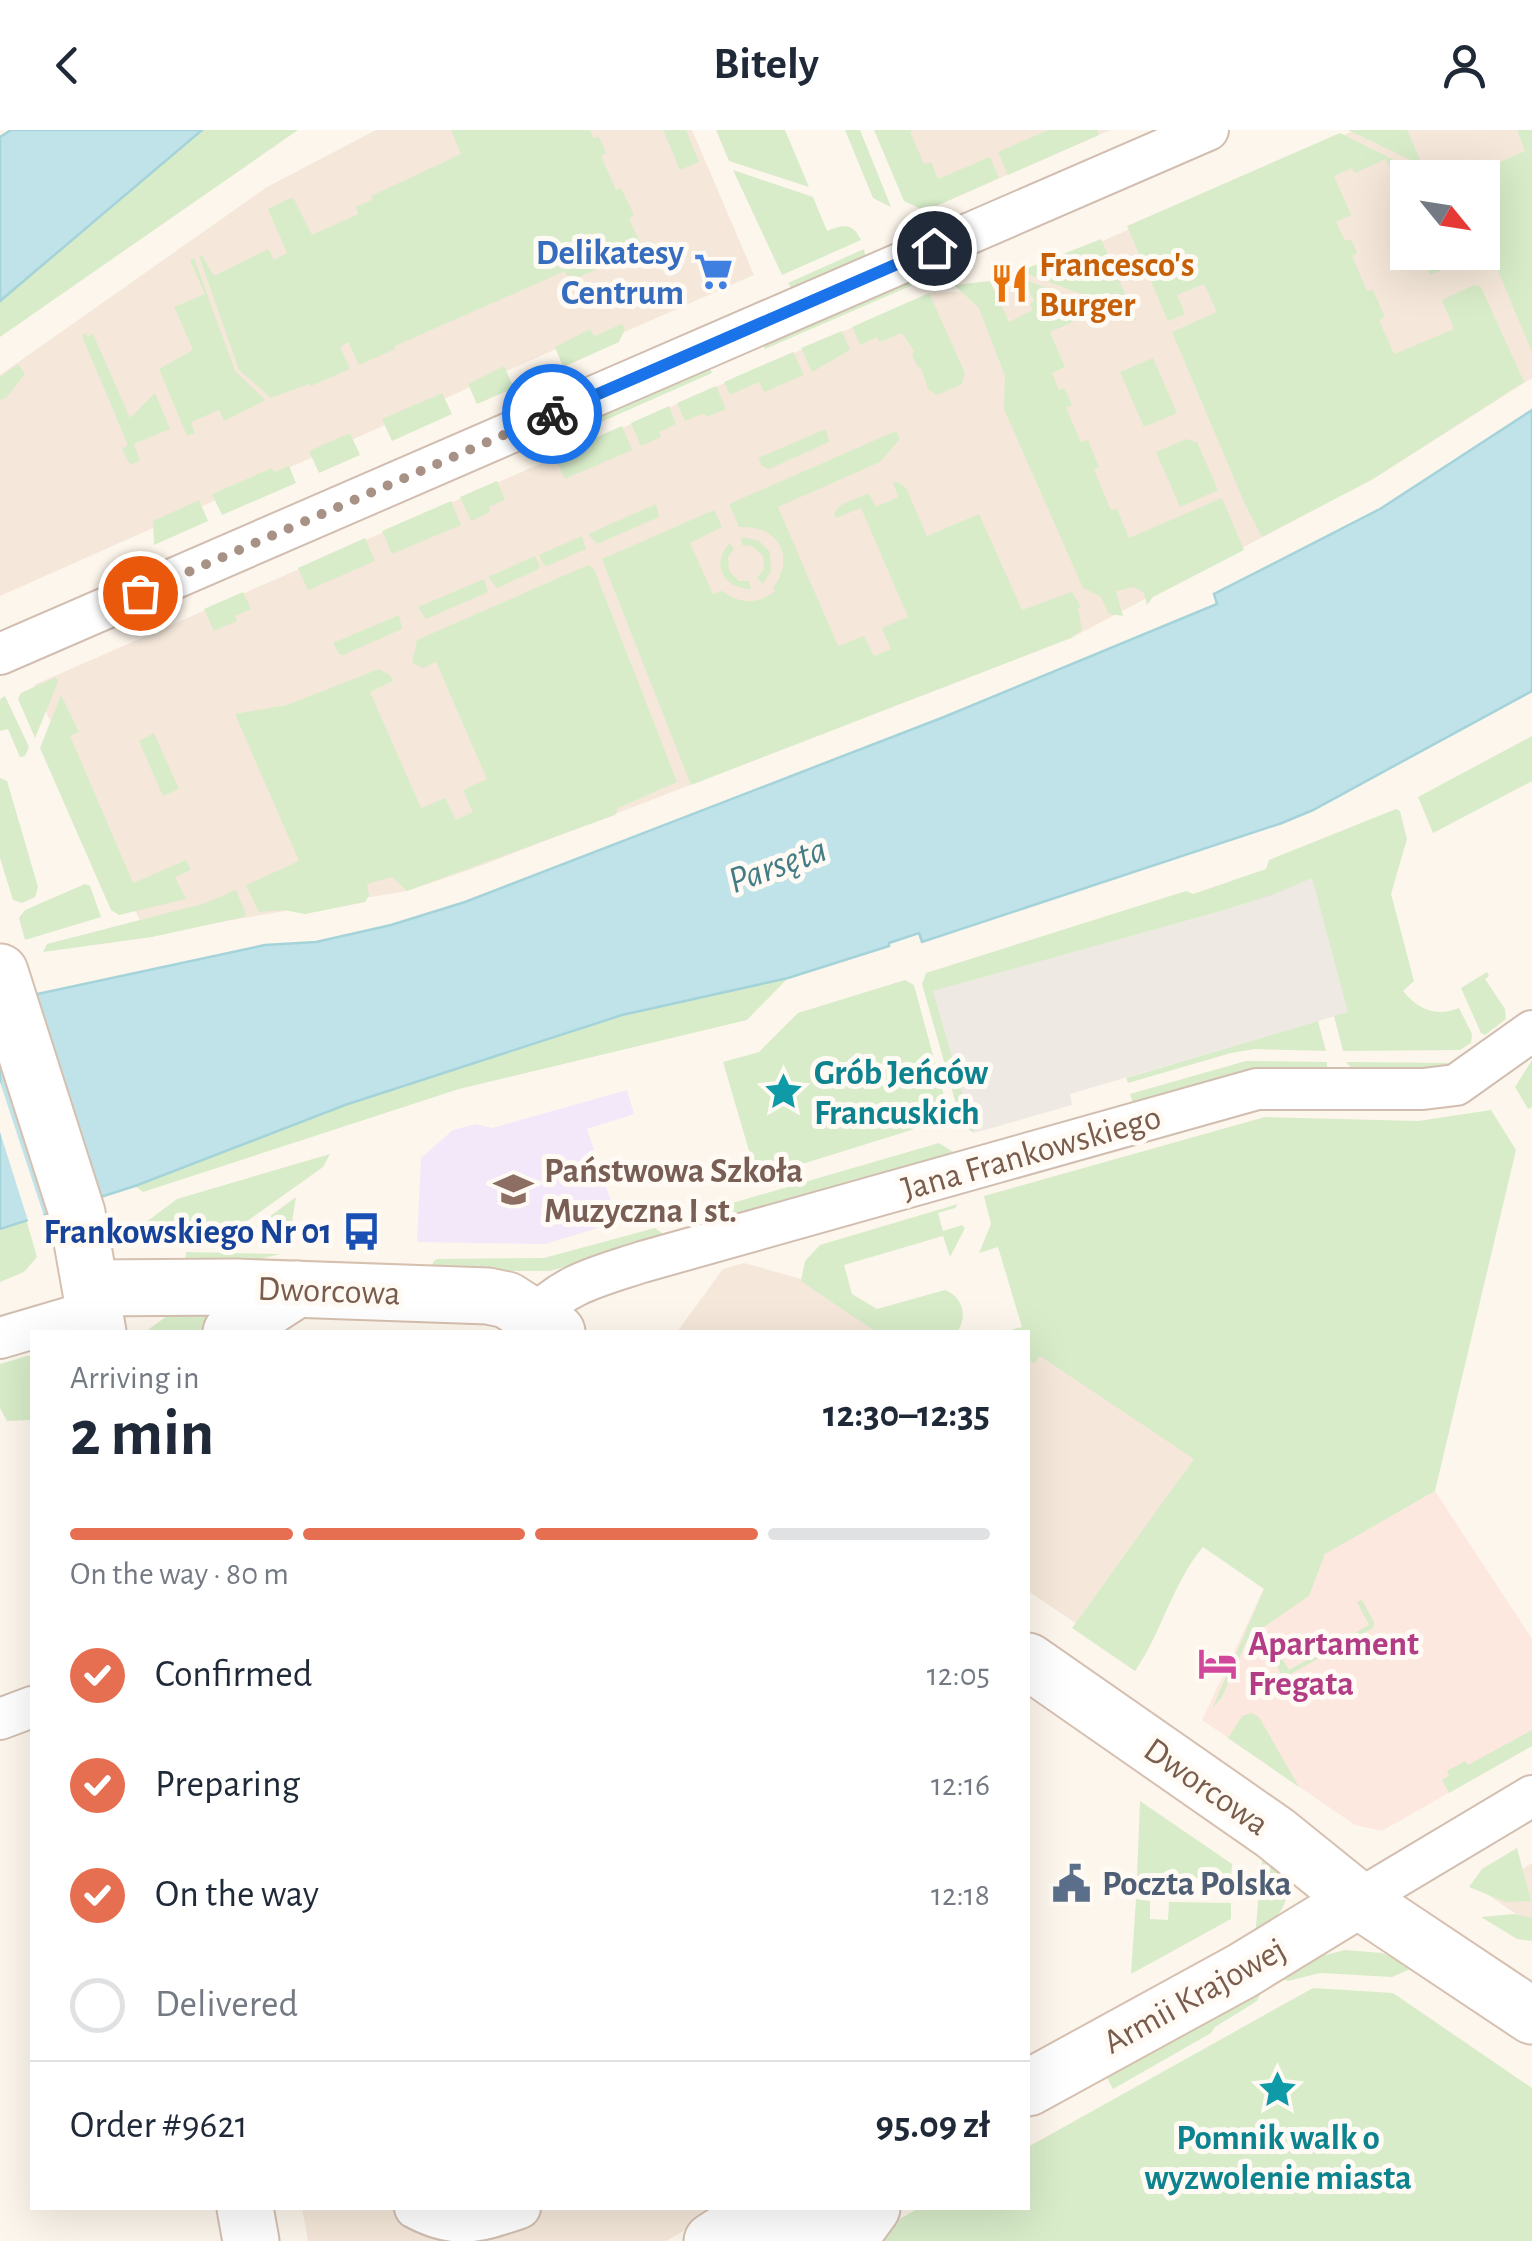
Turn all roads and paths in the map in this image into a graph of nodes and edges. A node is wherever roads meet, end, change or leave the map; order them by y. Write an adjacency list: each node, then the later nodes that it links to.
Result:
1 (1208, 130): 2 (street)
2 (0, 654)
3 (4, 984): 6 (street)
4 (1532, 1031): 7 (street, Jana Frankowskiego)
5 (297, 1289): 6 (street, Dworcowa); 7 (street, Dworcowa); 8 (street)
6 (95, 1310): 9 (street)
7 (546, 1325)
8 (234, 1330)
9 (0, 1338)
10 (1030, 1662): 14 (street, Dworcowa)
11 (30, 1708): 12 (street)
12 (0, 1720)
13 (1532, 1796): 14 (street)
14 (1358, 1900): 15 (street, Dworcowa); 16 (street, Armii Krajowej)
15 (1532, 2016)
16 (1030, 2087)
17 (246, 2210): 23 (street)
18 (419, 2210): 19 (street)
19 (514, 2210)
20 (770, 2210): 24 (street)
21 (825, 2210): 25 (street)
22 (871, 2210): 26 (street)
23 (251, 2241)
24 (712, 2241)
25 (790, 2241)
26 (848, 2241)

